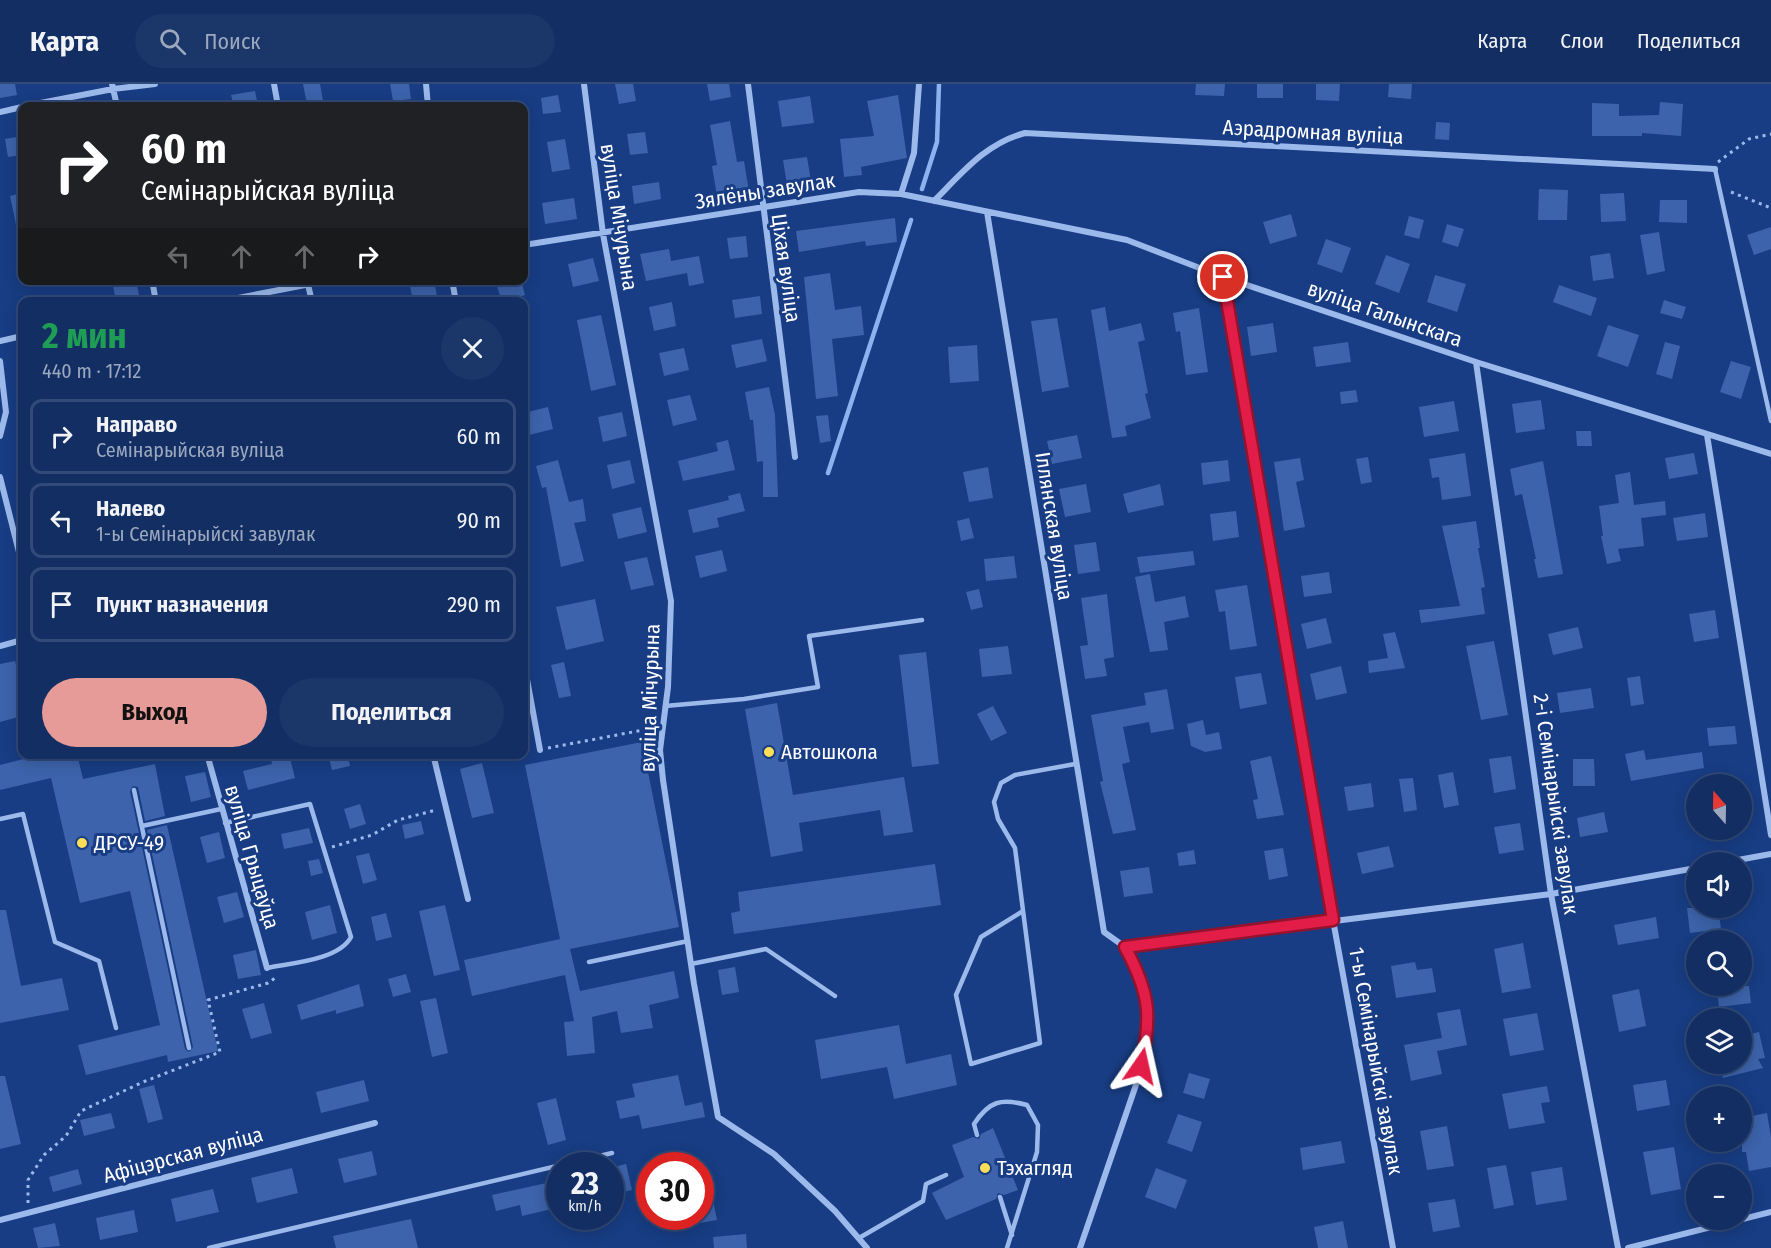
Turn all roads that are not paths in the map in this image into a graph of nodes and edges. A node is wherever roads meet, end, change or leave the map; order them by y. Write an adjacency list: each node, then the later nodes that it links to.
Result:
1 (155, 84): 7 (street)
2 (274, 84): 10 (street)
3 (426, 84): 11 (street)
4 (584, 84): 19 (street, вуліца Мічурына)
5 (748, 84): 17 (street, Ціхая вуліца)
6 (919, 84): 15 (street)
7 (113, 87): 8 (street); 9 (street)
8 (46, 102)
9 (116, 102)
10 (277, 102)
11 (428, 102)
12 (18, 108): 13 (street)
13 (0, 112)
14 (1715, 169): 16 (street, Аэрадромная вуліца); 28 (lane)
15 (901, 194): 16 (street); 17 (street, Зялёны завулак)
16 (934, 201): 18 (street)
17 (762, 209): 19 (street, Зялёны завулак); 32 (street, Ціхая вуліца)
18 (987, 212): 21 (street, вуліца Галынскага); 43 (street, Іллянская вуліца)
19 (603, 234): 20 (street, Зялёны завулак); 39 (street, вуліца Мічурына)
20 (528, 244)
21 (1223, 277): 27 (street, вуліца Галынскага); 56 (street, 1-ы Семінарыйскі завулак)
22 (298, 285): 23 (street)
23 (241, 297)
24 (18, 337): 25 (street)
25 (0, 341)
26 (0, 361): 30 (street)
27 (1476, 362): 29 (street, вуліца Галынскага); 53 (street, 2-і Семінарыйскі завулак)
28 (1771, 421)
29 (1707, 435): 31 (street, вуліца Галынскага); 49 (street)
30 (0, 436)
31 (1771, 454)
32 (795, 457)
33 (0, 477): 34 (street)
34 (18, 548)
35 (922, 620): 39 (lane)
36 (18, 641): 37 (street)
37 (0, 646)
38 (528, 685): 40 (street)
39 (665, 706): 57 (street, вуліца Мічурына)
40 (540, 750)
41 (208, 759): 45 (street, вуліца Грыцаўца)
42 (434, 759): 54 (street)
43 (1075, 764): 55 (lane); 58 (street, Іллянская вуліца)
44 (134, 790): 48 (lane)
45 (221, 809): 47 (street, вуліца Грыцаўца); 48 (lane)
46 (0, 819): 63 (lane)
47 (225, 823): 61 (street, вуліца Грыцаўца); 61 (lane)
48 (142, 826): 64 (lane)
49 (1771, 836)
50 (1771, 854): 51 (street)
51 (1752, 857)
52 (1686, 870): 53 (street)
53 (1551, 894): 56 (street); 79 (street, 2-і Семінарыйскі завулак)
54 (468, 898)
55 (1023, 911): 55 (lane)
56 (1333, 920): 58 (street); 78 (street, 1-ы Семінарыйскі завулак)
57 (688, 941): 59 (lane); 60 (street, вуліца Мічурына)
58 (1125, 947): 77 (street)
59 (589, 962)
60 (691, 964): 62 (lane); 73 (street, вуліца Мічурына)
61 (267, 968)
62 (835, 996)
63 (116, 1028)
64 (189, 1048)
65 (375, 1123): 71 (street, Афіцэрская вуліца)
66 (977, 1135): 72 (lane)
67 (546, 1169): 74 (lane)
68 (946, 1175): 73 (lane)
69 (1000, 1197): 72 (lane)
70 (1771, 1212): 80 (street)
71 (0, 1220)
72 (1012, 1235): 76 (lane)
73 (859, 1238): 75 (street, вуліца Мічурына)
74 (209, 1248)
75 (867, 1248)
76 (1007, 1248)
77 (1080, 1248)
78 (1393, 1248)
79 (1618, 1248)
80 (1628, 1248)

